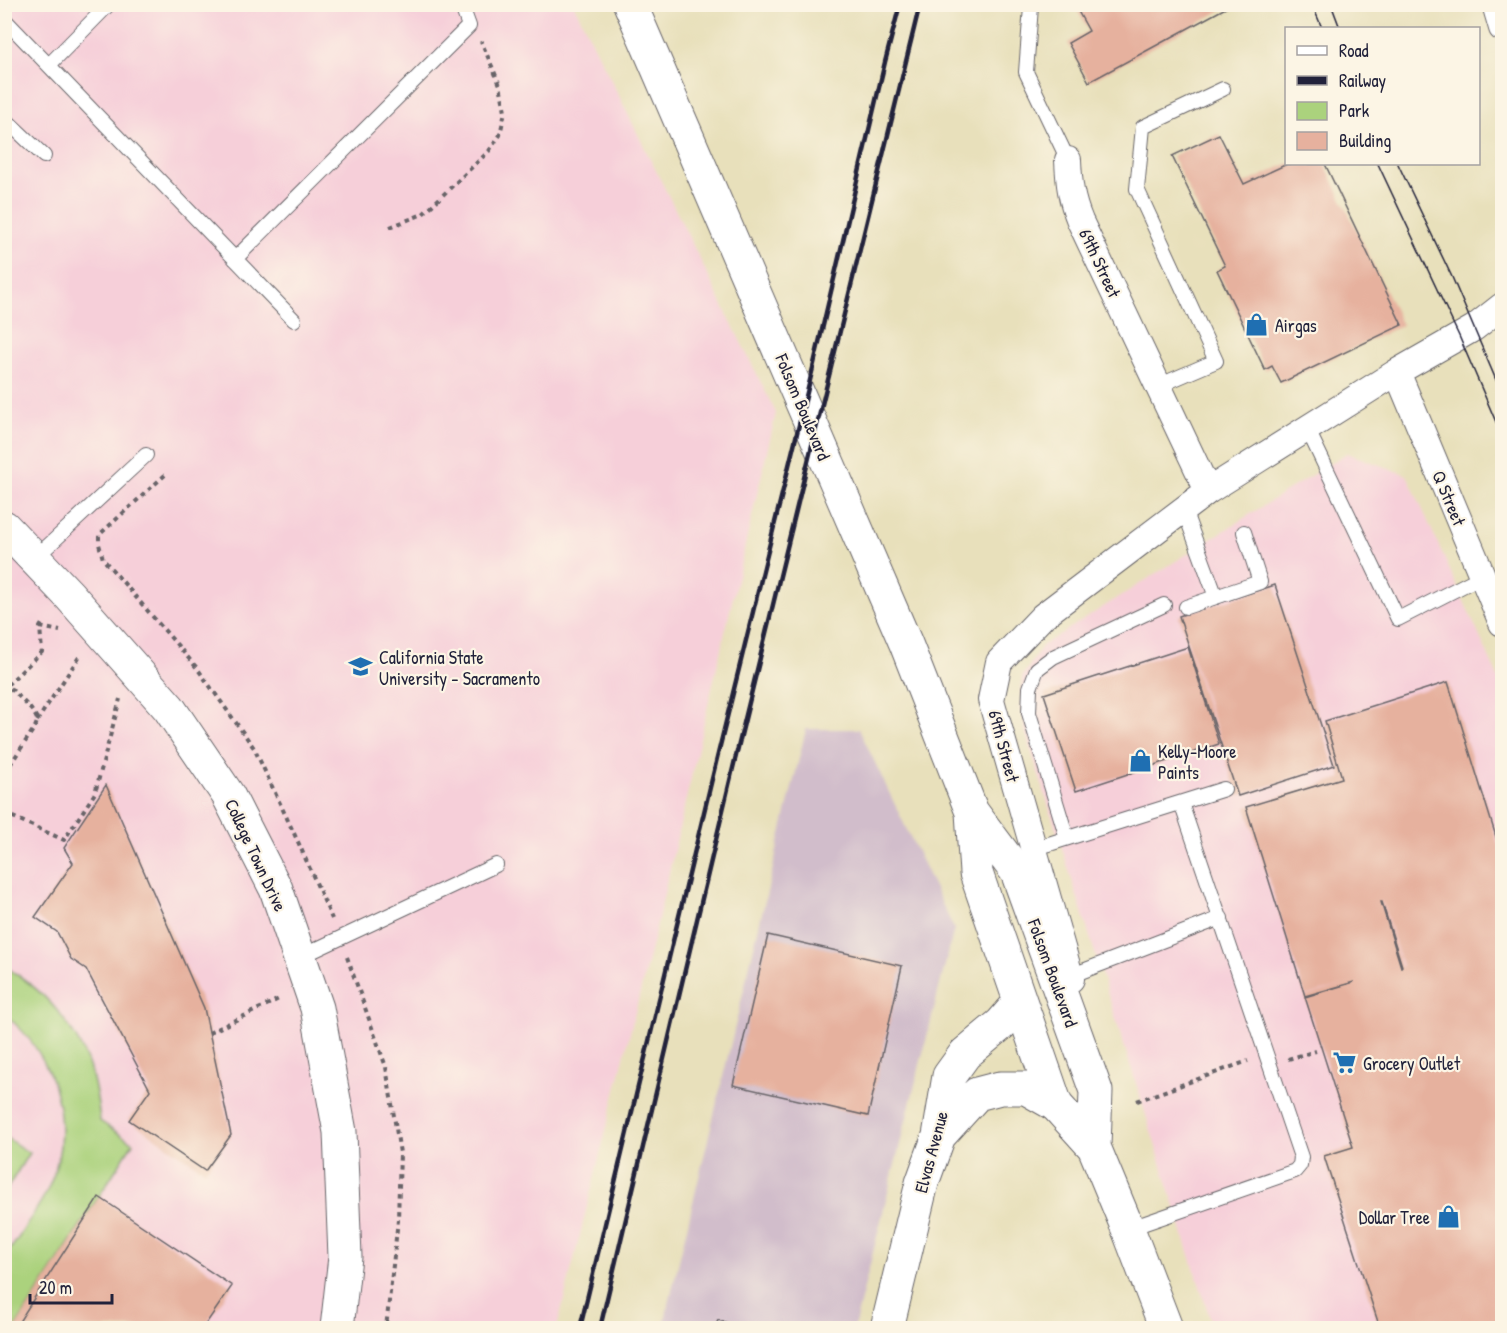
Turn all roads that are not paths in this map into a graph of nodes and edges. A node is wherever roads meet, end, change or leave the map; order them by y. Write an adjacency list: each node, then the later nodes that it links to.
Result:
1 (110, 4): 8 (lane)
2 (461, 4): 13 (lane)
3 (630, 4): 32 (main road, Folsom Boulevard)
4 (1495, 4): 7 (street)
5 (1031, 7): 12 (lane)
6 (4, 19): 8 (lane)
7 (1503, 28)
8 (49, 65): 13 (lane)
9 (1223, 89): 17 (lane)
10 (4, 118): 11 (lane)
11 (44, 156)
12 (1068, 160): 17 (street, 69th Street)
13 (235, 259): 15 (lane)
14 (1503, 306): 16 (street, 69th Street)
15 (294, 320)
16 (1397, 372): 18 (street, 69th Street); 25 (street, Q Street)
17 (1158, 386): 20 (street, 69th Street)
18 (1307, 429): 20 (street, 69th Street); 25 (lane)
19 (146, 455): 24 (lane)
20 (1208, 491): 21 (street, 69th Street)
21 (1184, 510): 26 (lane); 34 (street, 69th Street)
22 (4, 527): 24 (main road, College Town Drive)
23 (1244, 532): 26 (lane)
24 (34, 559): 37 (main road, College Town Drive)
25 (1482, 576): 29 (street, Q Street)
26 (1216, 597): 28 (lane)
27 (1164, 605): 33 (lane)
28 (1186, 607)
29 (1503, 623)
30 (1224, 789): 31 (lane)
31 (1181, 802): 33 (lane); 36 (lane)
32 (972, 812): 39 (main road, Folsom Boulevard); 40 (main road, Folsom Boulevard)
33 (1067, 838): 34 (lane)
34 (1033, 849): 38 (street, 69th Street)
35 (496, 865): 37 (lane)
36 (1221, 918): 38 (lane); 44 (lane)
37 (299, 958): 45 (main road, College Town Drive)
38 (1070, 976): 40 (street, 69th Street)
39 (1020, 1002): 41 (main road, Folsom Boulevard); 42 (main road, Elvas Avenue)
40 (1096, 1091): 43 (main road, Folsom Boulevard)
41 (1056, 1105): 42 (main road); 43 (main road, Folsom Boulevard)
42 (939, 1136): 46 (main road, Elvas Avenue)
43 (1094, 1147): 44 (main road, Folsom Boulevard)
44 (1128, 1229): 47 (main road, Folsom Boulevard)
45 (337, 1329)
46 (887, 1329)
47 (1166, 1329)

